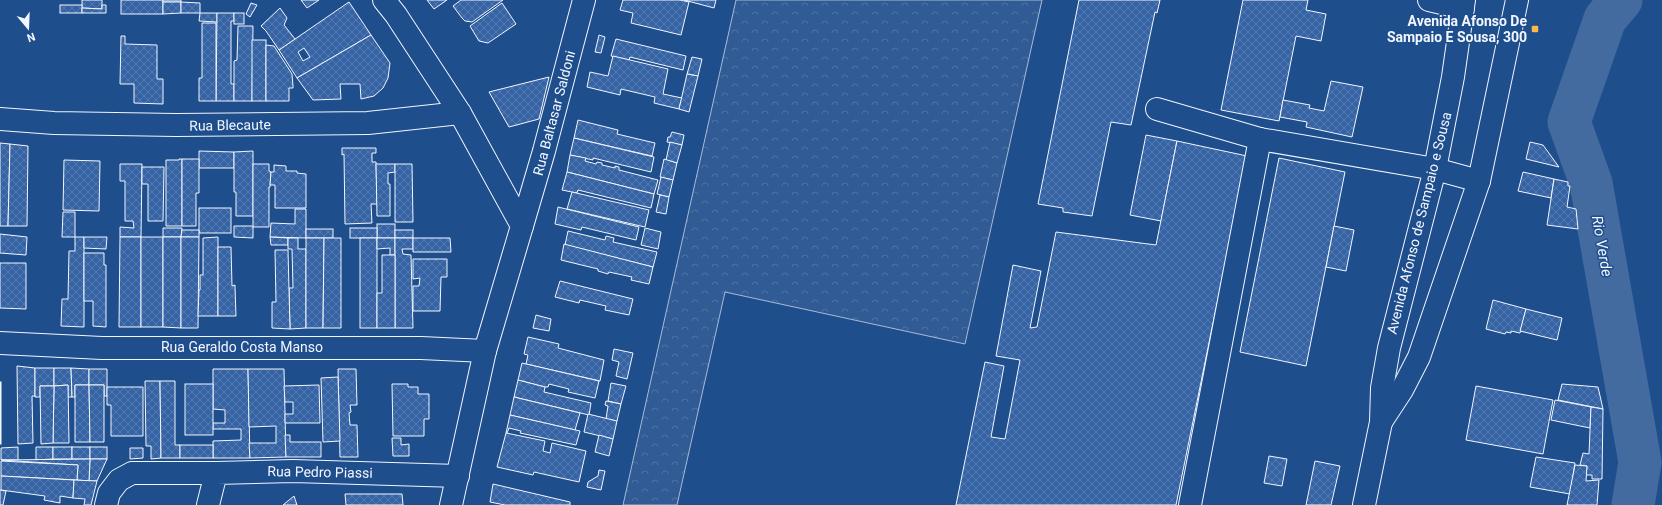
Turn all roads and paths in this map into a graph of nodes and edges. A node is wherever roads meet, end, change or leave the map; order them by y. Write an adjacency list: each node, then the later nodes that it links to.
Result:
1 (384, 0): 7 (street)
2 (584, 0): 12 (street, Rua Baltasar Saldoni)
3 (1430, 0): 5 (street)
4 (1516, 0): 11 (street, Avenida Afonso de Sampaio e Sousa)
5 (1464, 4): 10 (street, Avenida Afonso de Sampaio e Sousa)
6 (1157, 109): 9 (street)
7 (460, 113): 8 (street, Rua Blecaute); 12 (street)
8 (0, 119)
9 (1260, 139): 10 (street); 21 (street)
10 (1435, 169): 11 (street); 15 (street, Avenida Afonso de Sampaio e Sousa)
11 (1479, 180): 15 (street, Avenida Afonso de Sampaio e Sousa)
12 (522, 226): 14 (street, Rua Baltasar Saldoni)
13 (0, 343): 14 (street, Rua Geraldo Costa Manso)
14 (485, 351): 17 (street, Rua Baltasar Saldoni)
15 (1381, 422): 22 (street, Avenida Afonso de Sampaio e Sousa)
16 (216, 472): 17 (street, Rua Pedro Piassi); 18 (street, Rua Pedro Piassi); 19 (street)
17 (458, 476): 20 (street, Rua Baltasar Saldoni)
18 (106, 505)
19 (208, 505)
20 (451, 505)
21 (1190, 505)
22 (1364, 505)

